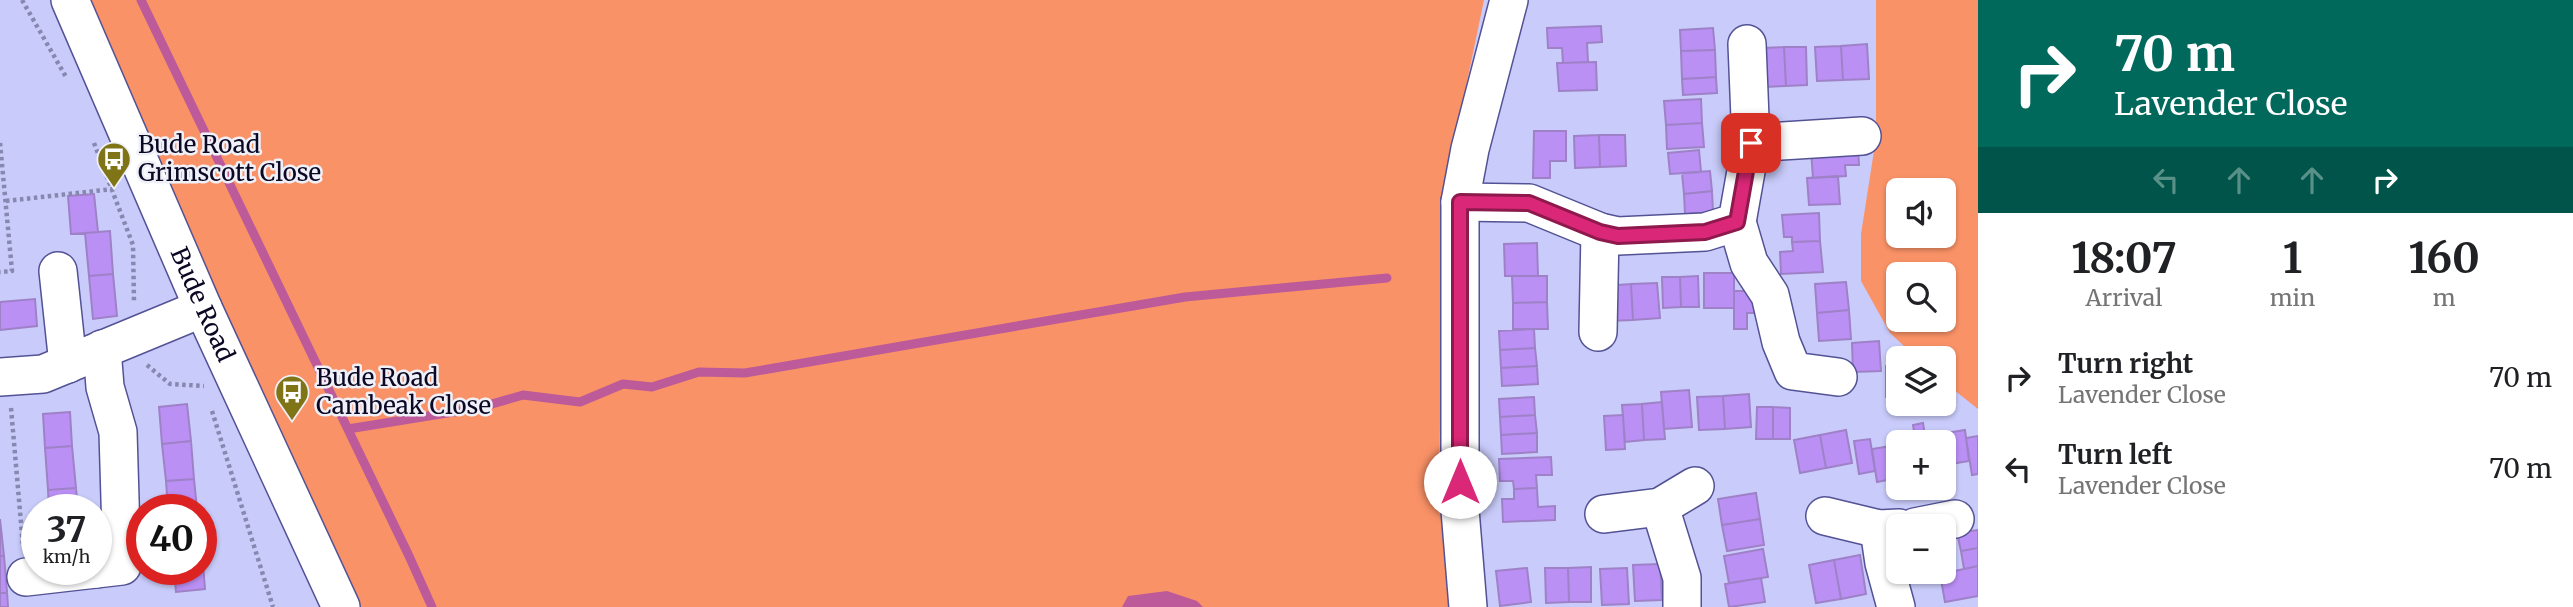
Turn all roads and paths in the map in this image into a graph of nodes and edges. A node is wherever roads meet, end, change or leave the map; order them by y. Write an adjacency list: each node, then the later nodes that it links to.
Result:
1 (70, 0): 14 (street, Bude Road)
2 (1509, 0): 9 (street)
3 (1748, 44): 6 (street)
4 (1862, 136): 6 (street)
5 (0, 143): 8 (path)
6 (1751, 143): 10 (street)
7 (114, 189): 8 (path)
8 (6, 201): 13 (path)
9 (1460, 202): 11 (street); 30 (street)
10 (1737, 222): 11 (street); 19 (street)
11 (1600, 232): 15 (street)
12 (58, 271): 17 (street)
13 (0, 272)
14 (203, 308): 16 (street); 29 (street, Bude Road)
15 (1598, 331)
16 (102, 349): 17 (street); 27 (street)
17 (68, 364): 18 (street)
18 (0, 377)
19 (1838, 377)
20 (23, 407): 25 (path)
21 (1695, 486): 22 (street)
22 (1661, 507): 23 (street); 31 (street)
23 (1604, 514)
24 (1825, 516): 26 (street)
25 (21, 524)
26 (1886, 540)
27 (112, 567)
28 (1893, 584): 32 (street)
29 (341, 607)
30 (1468, 607)
31 (1682, 607)
32 (1896, 607)

